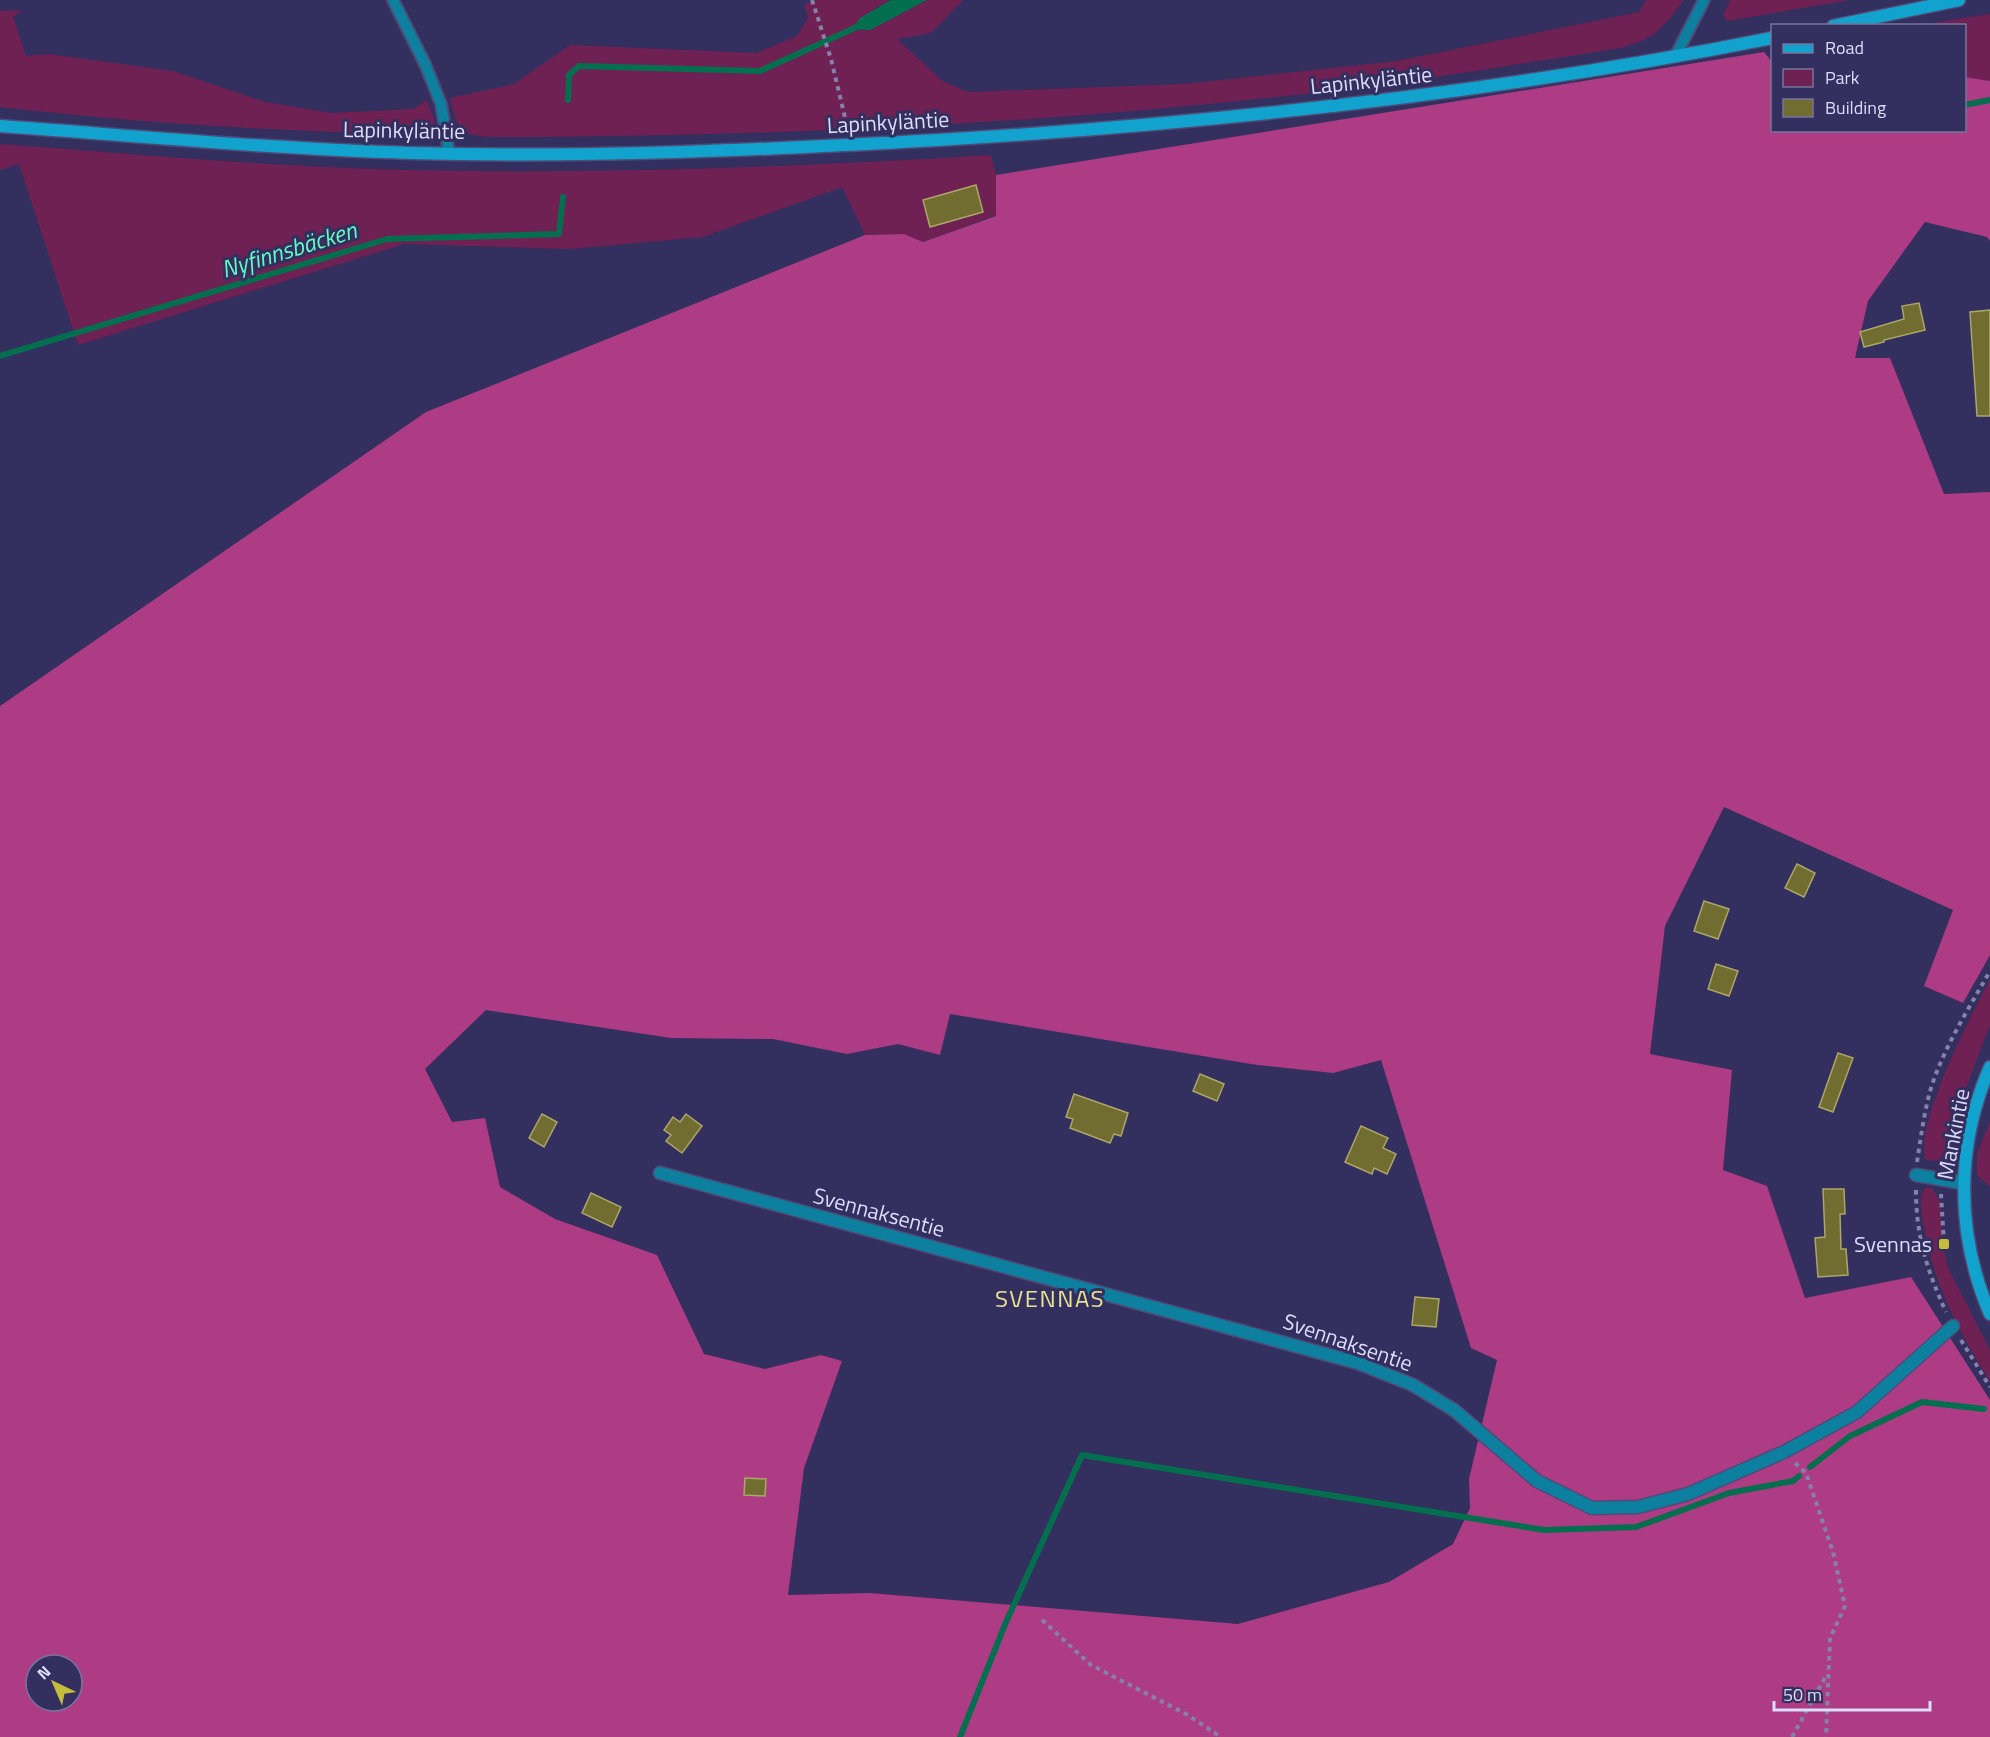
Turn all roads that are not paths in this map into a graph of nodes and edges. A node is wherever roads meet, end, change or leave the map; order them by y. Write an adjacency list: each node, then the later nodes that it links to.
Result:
1 (393, 0): 8 (lane)
2 (1704, 0): 6 (lane)
3 (1959, 0): 4 (main road)
4 (1843, 24)
5 (1771, 38): 6 (main road, Lapinkyläntie)
6 (1676, 55): 8 (main road, Lapinkyläntie)
7 (0, 126): 8 (main road, Lapinkyläntie)
8 (449, 153)
9 (1990, 1067): 12 (main road, Mankintie)
10 (660, 1173): 14 (street, Svennaksentie)
11 (1916, 1175): 12 (street)
12 (1963, 1183): 13 (main road, Mankintie)
13 (1990, 1314)
14 (1953, 1326)

